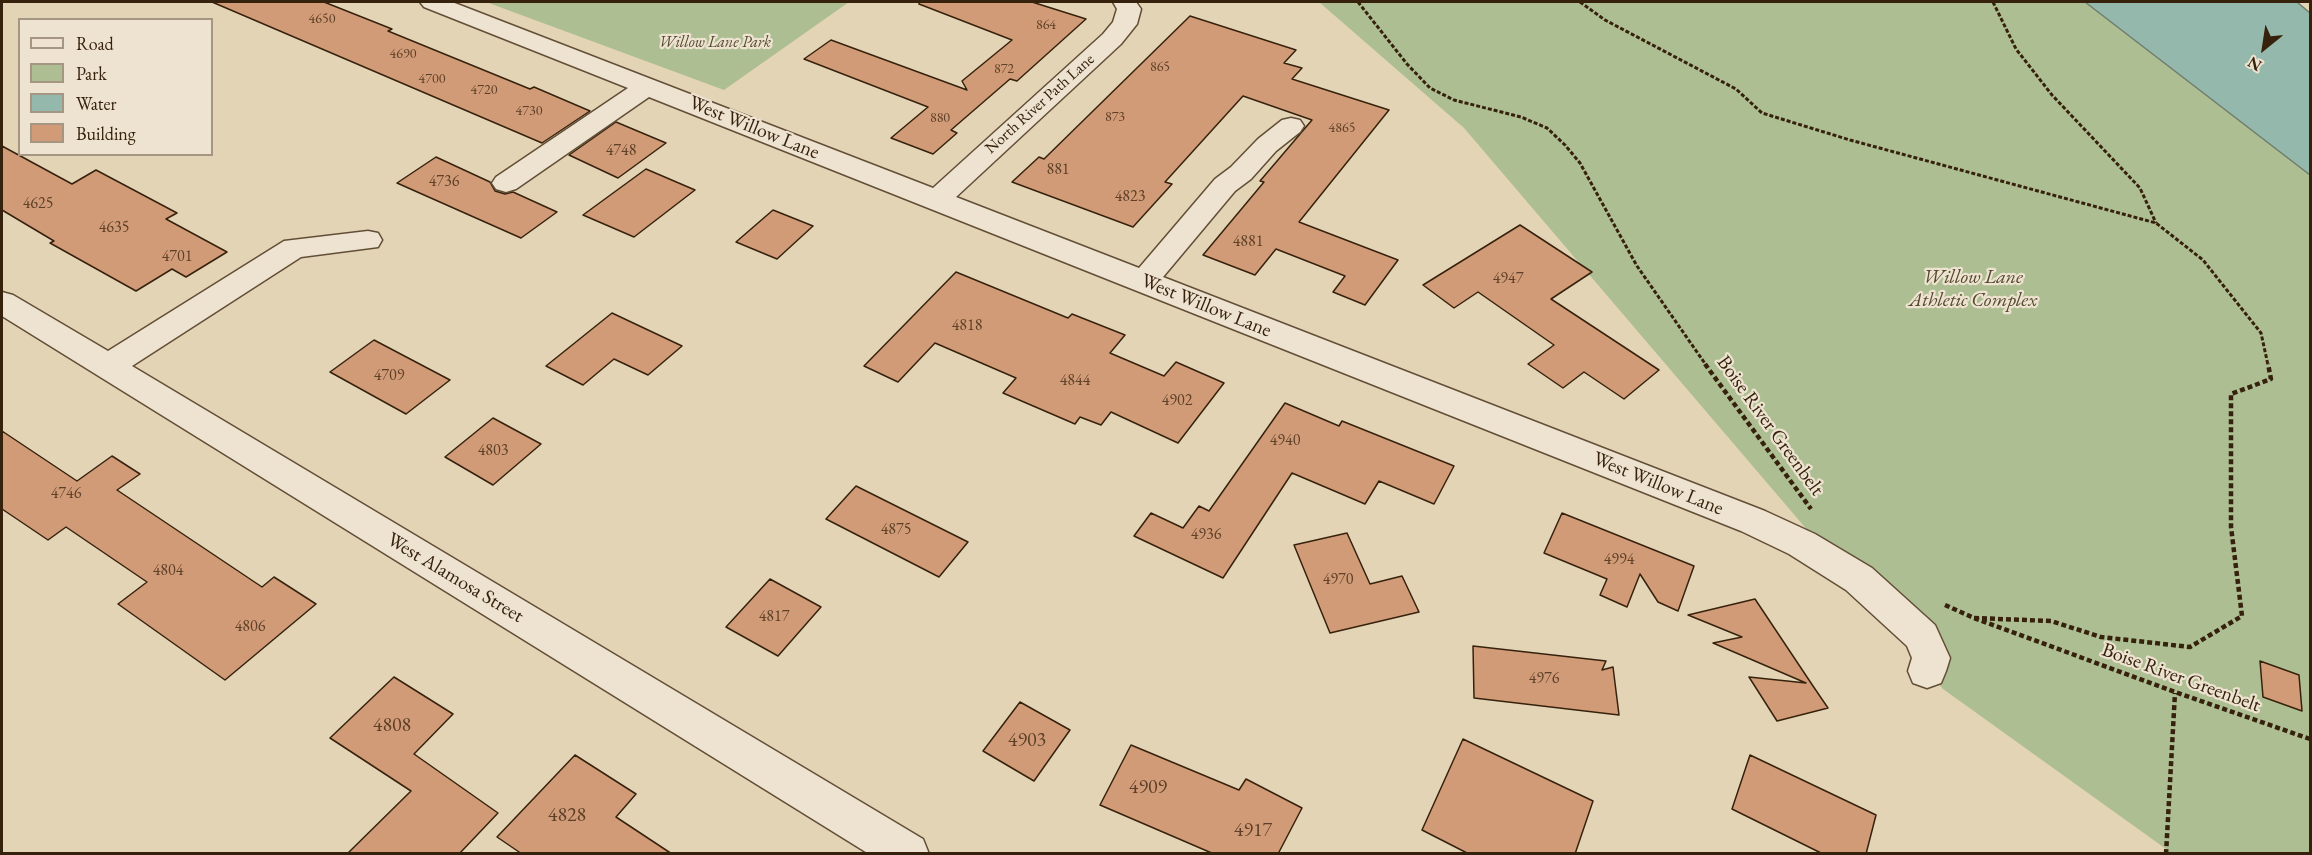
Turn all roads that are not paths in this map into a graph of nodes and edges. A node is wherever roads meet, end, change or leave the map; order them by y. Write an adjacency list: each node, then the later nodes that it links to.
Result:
1 (432, 2): 3 (street, West Willow Lane)
2 (1124, 2): 6 (street, North River Path Lane)
3 (648, 86): 5 (street); 6 (street, West Willow Lane)
4 (1291, 126): 8 (street)
5 (506, 183)
6 (936, 200): 8 (street, West Willow Lane)
7 (368, 240): 10 (street)
8 (1144, 281): 11 (street, West Willow Lane)
9 (2, 302): 10 (street, West Alamosa Street)
10 (108, 367): 12 (street, West Alamosa Street)
11 (1927, 671)
12 (908, 854)

